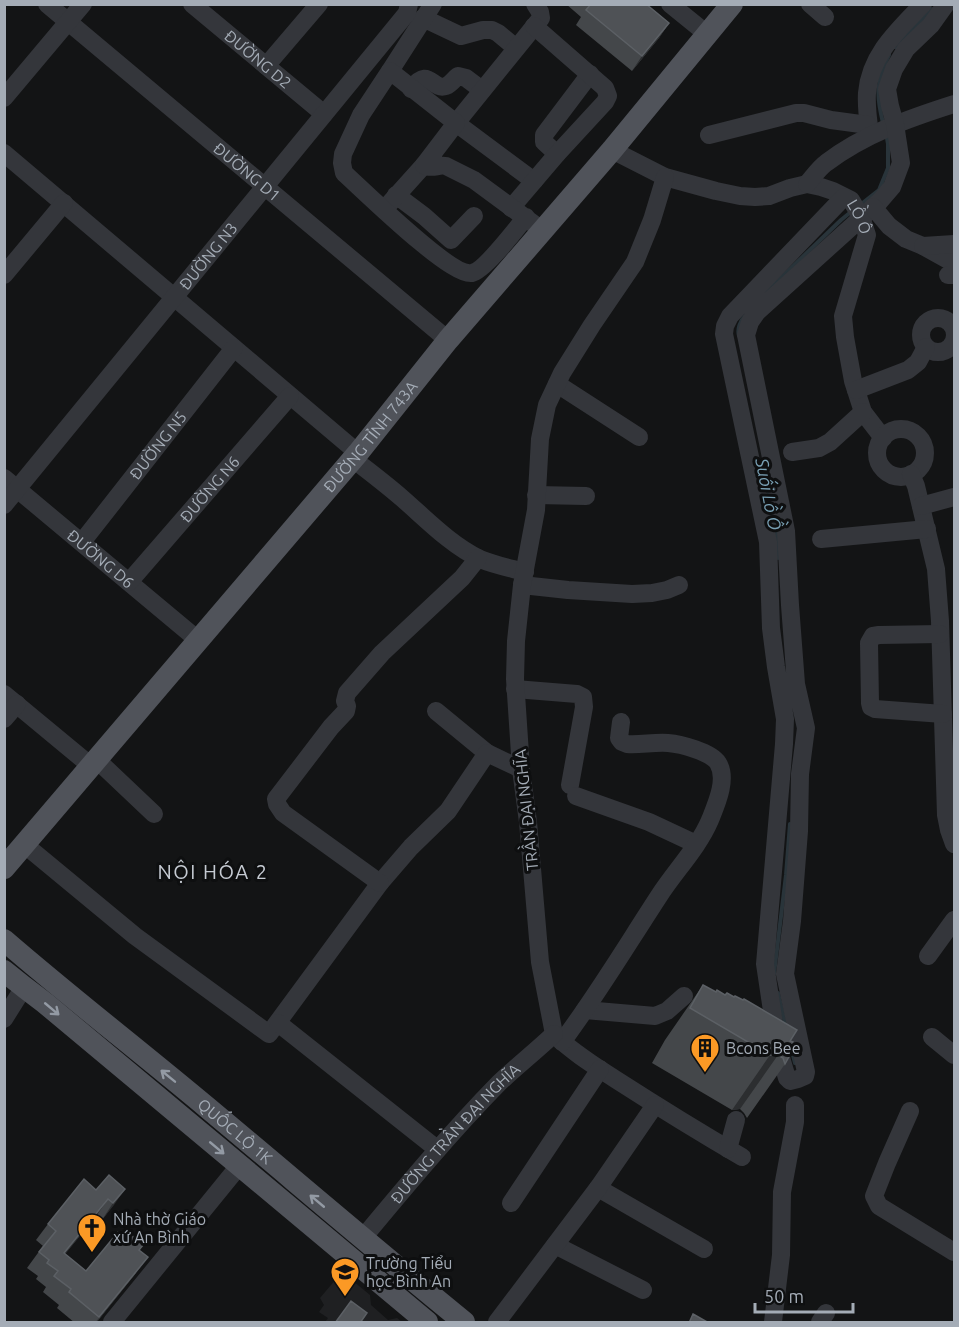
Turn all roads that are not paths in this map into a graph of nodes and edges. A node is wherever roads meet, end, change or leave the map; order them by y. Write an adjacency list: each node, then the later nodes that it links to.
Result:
1 (47, 4): 14 (street, ĐƯỜNG D1)
2 (83, 4): 14 (street)
3 (318, 4): 19 (street)
4 (409, 4): 26 (street, ĐƯỜNG N3)
5 (535, 4): 15 (street)
6 (670, 4): 16 (street)
7 (732, 4): 16 (main road, ĐƯỜNG TỈNH 743A)
8 (810, 4): 13 (street)
9 (923, 4): 17 (street)
10 (946, 4): 17 (street)
11 (202, 8): 19 (street, ĐƯỜNG D2)
12 (428, 11): 18 (street); 20 (street)
13 (825, 17)
14 (68, 22): 24 (street); 37 (street, ĐƯỜNG D1)
15 (534, 26): 18 (street); 21 (street)
16 (707, 34): 30 (main road, ĐƯỜNG TỈNH 743A)
17 (903, 38): 28 (street); 28 (street)
18 (516, 48): 23 (street)
19 (266, 66): 26 (street, ĐƯỜNG D2)
20 (390, 71): 22 (street); 41 (street)
21 (590, 75): 32 (street); 32 (street)
22 (411, 89): 23 (street); 27 (street)
23 (482, 90): 27 (street)
24 (4, 98)
25 (954, 104): 28 (street)
26 (324, 114): 37 (street, ĐƯỜNG N3)
27 (456, 123): 33 (street); 35 (street)
28 (879, 129): 29 (street); 36 (street); 40 (street)
29 (709, 135)
30 (612, 150): 34 (street); 43 (main road, ĐƯỜNG TỈNH 743A)
31 (4, 153): 39 (street)
32 (557, 154): 35 (street)
33 (424, 165): 38 (street); 43 (street)
34 (665, 177): 36 (street); 54 (street, TRẦN ĐẠI NGHĨA)
35 (534, 181): 43 (street)
36 (807, 184): 40 (street, LỒ Ô)
37 (264, 187): 50 (street, ĐƯỜNG N3); 52 (street, ĐƯỜNG D1)
38 (396, 195): 41 (street); 44 (street)
39 (64, 203): 49 (street); 50 (street)
40 (857, 206): 46 (street); 55 (street, LỒ Ô); 88 (street); 88 (street)
41 (384, 210): 47 (street)
42 (474, 216): 44 (street)
43 (526, 218): 47 (street); 52 (main road, ĐƯỜNG TỈNH 743A)
44 (451, 240): 47 (street)
45 (954, 244): 46 (street)
46 (923, 246): 48 (street)
47 (436, 254)
48 (952, 270)
49 (4, 275)
50 (174, 297): 53 (street); 63 (street, ĐƯỜNG N3)
51 (953, 323): 55 (street)
52 (448, 340): 61 (main road, ĐƯỜNG TỈNH 743A)
53 (234, 348): 56 (street); 71 (street, ĐƯỜNG N5)
54 (557, 384): 58 (street); 64 (street, TRẦN ĐẠI NGHĨA)
55 (856, 390): 57 (street, LỒ Ô)
56 (290, 396): 61 (street); 74 (street, ĐƯỜNG N6)
57 (864, 412): 59 (street, LỒ Ô); 60 (street)
58 (639, 437)
59 (883, 438): 62 (street); 62 (street)
60 (792, 453)
61 (355, 456): 72 (street); 77 (main road, ĐƯỜNG TỈNH 743A)
62 (911, 474): 68 (street)
63 (11, 483): 67 (street, ĐƯỜNG N3); 71 (street, ĐƯỜNG D6)
64 (537, 495): 65 (street); 73 (street, TRẦN ĐẠI NGHĨA)
65 (586, 496)
66 (954, 496): 68 (street)
67 (4, 505)
68 (921, 506): 69 (street)
69 (927, 529): 70 (street); 76 (street)
70 (821, 539)
71 (82, 542): 74 (street, ĐƯỜNG D6)
72 (478, 558): 73 (street); 93 (street)
73 (523, 578): 75 (street); 78 (street, TRẦN ĐẠI NGHĨA)
74 (129, 582): 77 (street, ĐƯỜNG D6)
75 (679, 585)
76 (940, 634): 81 (street); 81 (street)
77 (198, 640): 85 (main road, ĐƯỜNG TỈNH 743A)
78 (515, 689): 86 (street, TRẦN ĐẠI NGHĨA); 90 (street)
79 (11, 699): 82 (street); 85 (street)
80 (436, 711): 84 (street)
81 (943, 714): 89 (street)
82 (4, 719)
83 (621, 722): 90 (street, ĐƯỜNG TRẦN ĐẠI NGHĨA)
84 (488, 753): 86 (street); 93 (street)
85 (94, 763): 87 (street); 91 (main road, ĐƯỜNG TỈNH 743A)
86 (521, 769): 104 (street, TRẦN ĐẠI NGHĨA)
87 (154, 814)
88 (788, 823): 88 (street)
89 (954, 841)
90 (696, 844): 100 (street, ĐƯỜNG TRẦN ĐẠI NGHĨA)
91 (25, 845): 92 (main road, ĐƯỜNG TỈNH 743A); 102 (street)
92 (4, 868)
93 (380, 884): 102 (street)
94 (954, 920): 96 (street)
95 (4, 940): 111 (main road, QUỐC LỘ 1K, one-way to 95)
96 (928, 956)
97 (4, 971): 98 (main road, QUỐC LỘ 1K)
98 (24, 987): 101 (street); 113 (main road, QUỐC LỘ 1K, one-way to 113)
99 (684, 996): 100 (street)
100 (585, 1010): 104 (street, ĐƯỜNG TRẦN ĐẠI NGHĨA)
101 (4, 1019)
102 (273, 1028): 112 (street)
103 (932, 1037): 105 (street)
104 (558, 1038): 106 (street); 112 (street, ĐƯỜNG TRẦN ĐẠI NGHĨA)
105 (954, 1055)
106 (600, 1069): 107 (street); 115 (street)
107 (655, 1105): 110 (street); 114 (street)
108 (795, 1105): 125 (street)
109 (910, 1111): 119 (street)
110 (736, 1120)
111 (254, 1148): 113 (main road); 116 (main road, QUỐC LỘ 1K, one-way to 111)
112 (437, 1149): 116 (street, ĐƯỜNG TRẦN ĐẠI NGHĨA)
113 (239, 1166): 121 (street); 122 (main road, QUỐC LỘ 1K)
114 (598, 1188): 117 (street); 118 (street)
115 (511, 1203)
116 (362, 1239): 123 (main road, QUỐC LỘ 1K)
117 (555, 1245): 120 (street); 124 (street)
118 (704, 1249)
119 (954, 1252)
120 (643, 1290)
121 (112, 1323)
122 (427, 1323)
123 (464, 1323)
124 (497, 1323)
125 (773, 1323)

